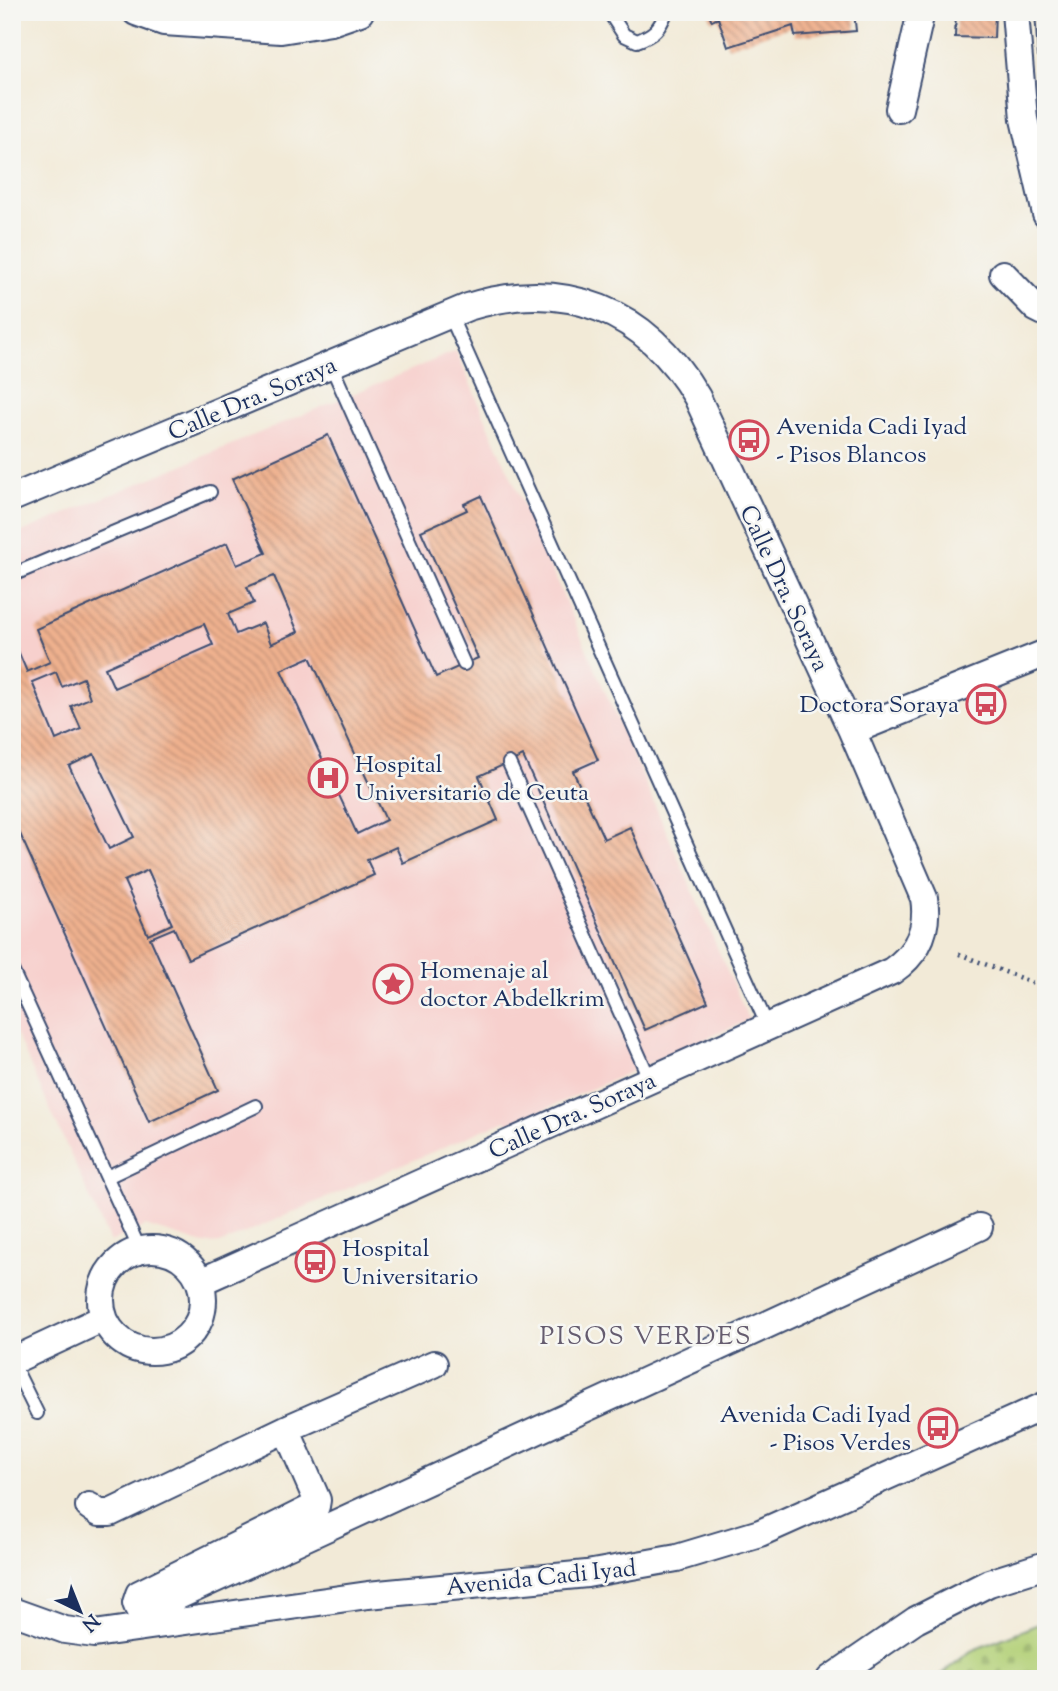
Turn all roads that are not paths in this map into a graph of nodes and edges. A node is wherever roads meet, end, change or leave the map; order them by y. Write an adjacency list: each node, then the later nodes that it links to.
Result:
1 (136, 12): 2 (street)
2 (360, 12)
3 (608, 12): 4 (lane)
4 (666, 12)
5 (921, 12): 7 (street)
6 (1015, 12): 8 (street)
7 (900, 109)
8 (1046, 214)
9 (1003, 274): 10 (street)
10 (1046, 313)
11 (450, 315): 12 (street, Calle Dra. Soraya); 18 (street, Calle Dra. Soraya); 21 (lane)
12 (331, 365): 14 (street, Calle Dra. Soraya); 17 (lane)
13 (210, 492): 15 (lane)
14 (12, 498)
15 (12, 575)
16 (1046, 653): 18 (street)
17 (464, 664)
18 (852, 731): 21 (street, Calle Dra. Soraya)
19 (509, 762): 22 (lane)
20 (12, 970): 24 (lane)
21 (768, 1027): 22 (street, Calle Dra. Soraya)
22 (650, 1080): 27 (street, Calle Dra. Soraya)
23 (256, 1105): 24 (lane)
24 (107, 1177): 26 (lane)
25 (979, 1227): 33 (street)
26 (140, 1250): 27 (street); 28 (street)
27 (200, 1282): 28 (street)
28 (104, 1318): 29 (street)
29 (12, 1362): 32 (lane)
30 (434, 1364): 33 (street)
31 (1046, 1405): 36 (street, Avenida Cadi Iyad)
32 (37, 1413)
33 (286, 1429): 34 (street)
34 (89, 1506)
35 (1046, 1565): 37 (street)
36 (12, 1611)
37 (830, 1679)

